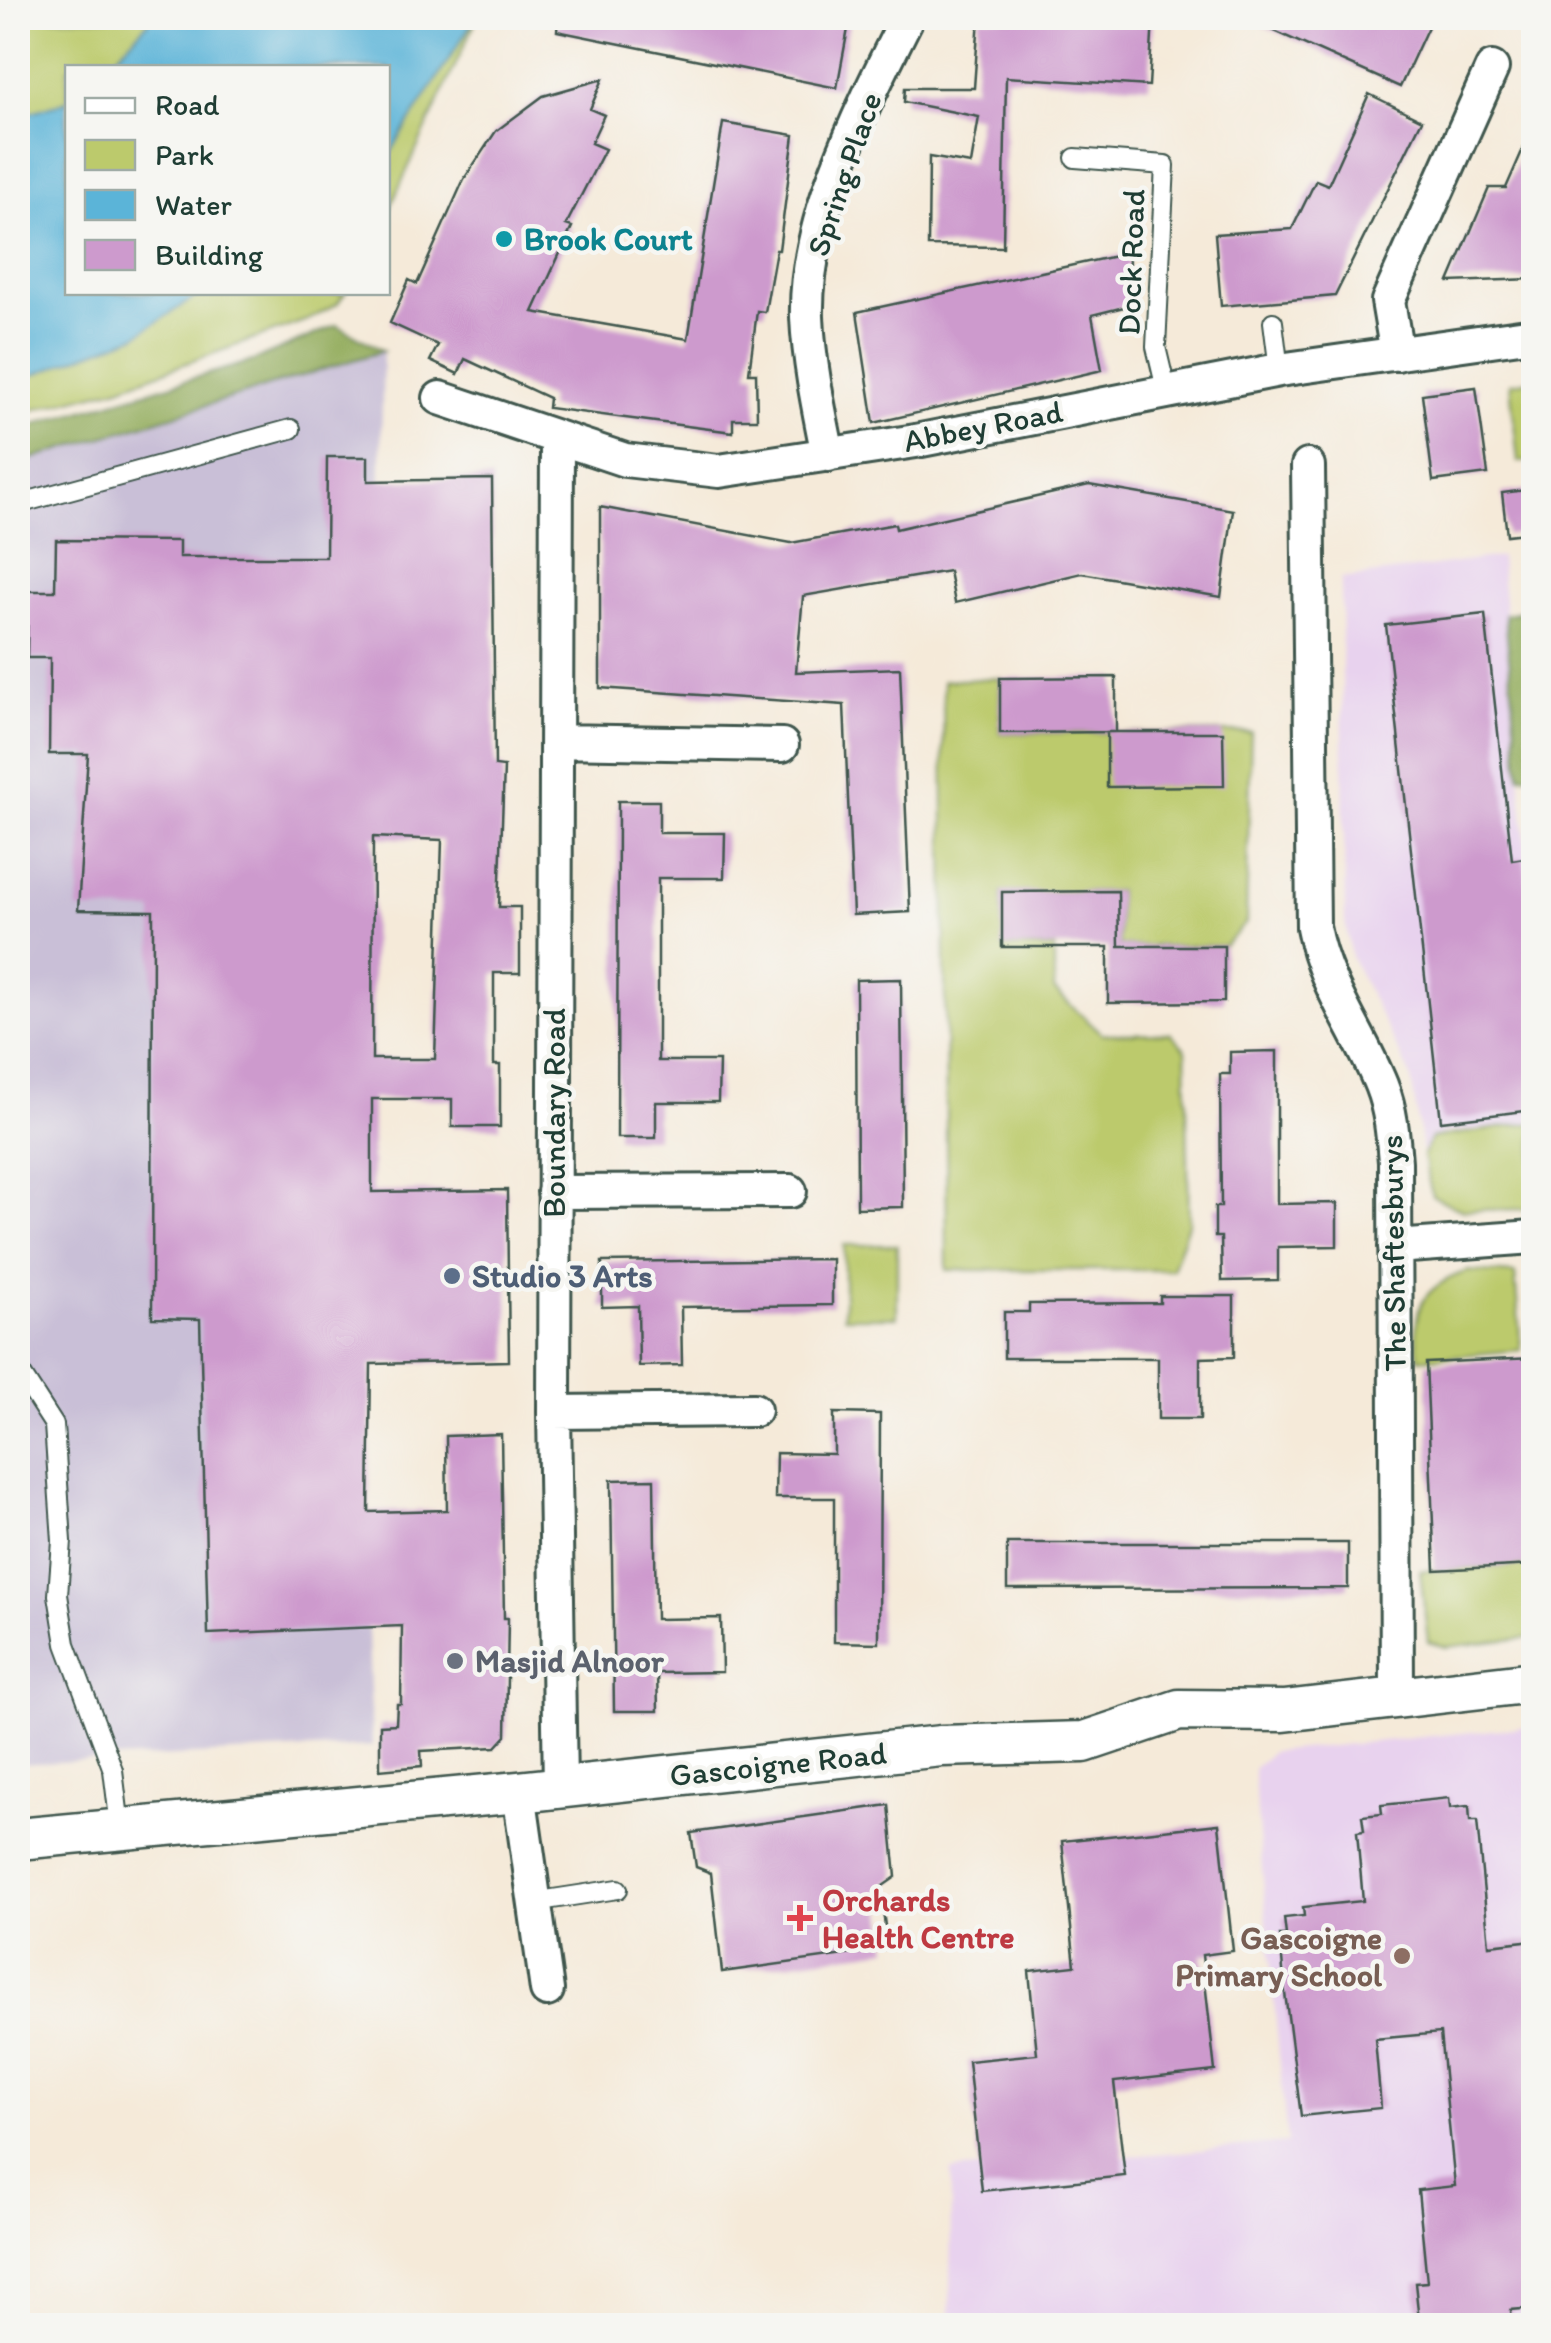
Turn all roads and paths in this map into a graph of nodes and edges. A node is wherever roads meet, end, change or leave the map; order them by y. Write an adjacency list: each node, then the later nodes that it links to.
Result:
1 (906, 18): 12 (street, Spring Place)
2 (1492, 68): 6 (street)
3 (1075, 158): 8 (lane, Dock Road)
4 (1273, 322): 7 (lane)
5 (1534, 334): 6 (street, Abbey Road)
6 (1396, 354): 7 (street, Abbey Road)
7 (1279, 370): 8 (street, Abbey Road)
8 (1166, 389): 12 (street, Abbey Road)
9 (440, 398): 11 (street, Abbey Road)
10 (291, 430): 14 (lane)
11 (557, 440): 12 (street, Abbey Road); 15 (street, Boundary Road)
12 (828, 455)
13 (1308, 466): 20 (street, The Shaftesburys)
14 (18, 504)
15 (556, 742): 16 (street); 18 (street, Boundary Road)
16 (782, 745)
17 (790, 1190): 18 (street)
18 (554, 1192): 23 (street, Boundary Road)
19 (1534, 1237): 20 (street)
20 (1396, 1246): 25 (street, The Shaftesburys)
21 (18, 1369): 28 (lane)
22 (754, 1410): 23 (street)
23 (554, 1412): 26 (street, Boundary Road)
24 (1534, 1682): 25 (street, Gascoigne Road)
25 (1397, 1698): 26 (street, Gascoigne Road)
26 (560, 1786): 27 (street, Gascoigne Road)
27 (518, 1792): 28 (street, Gascoigne Road); 31 (street)
28 (120, 1827): 29 (street, Gascoigne Road)
29 (18, 1839)
30 (618, 1889): 31 (lane)
31 (534, 1902): 32 (street)
32 (547, 1990)

